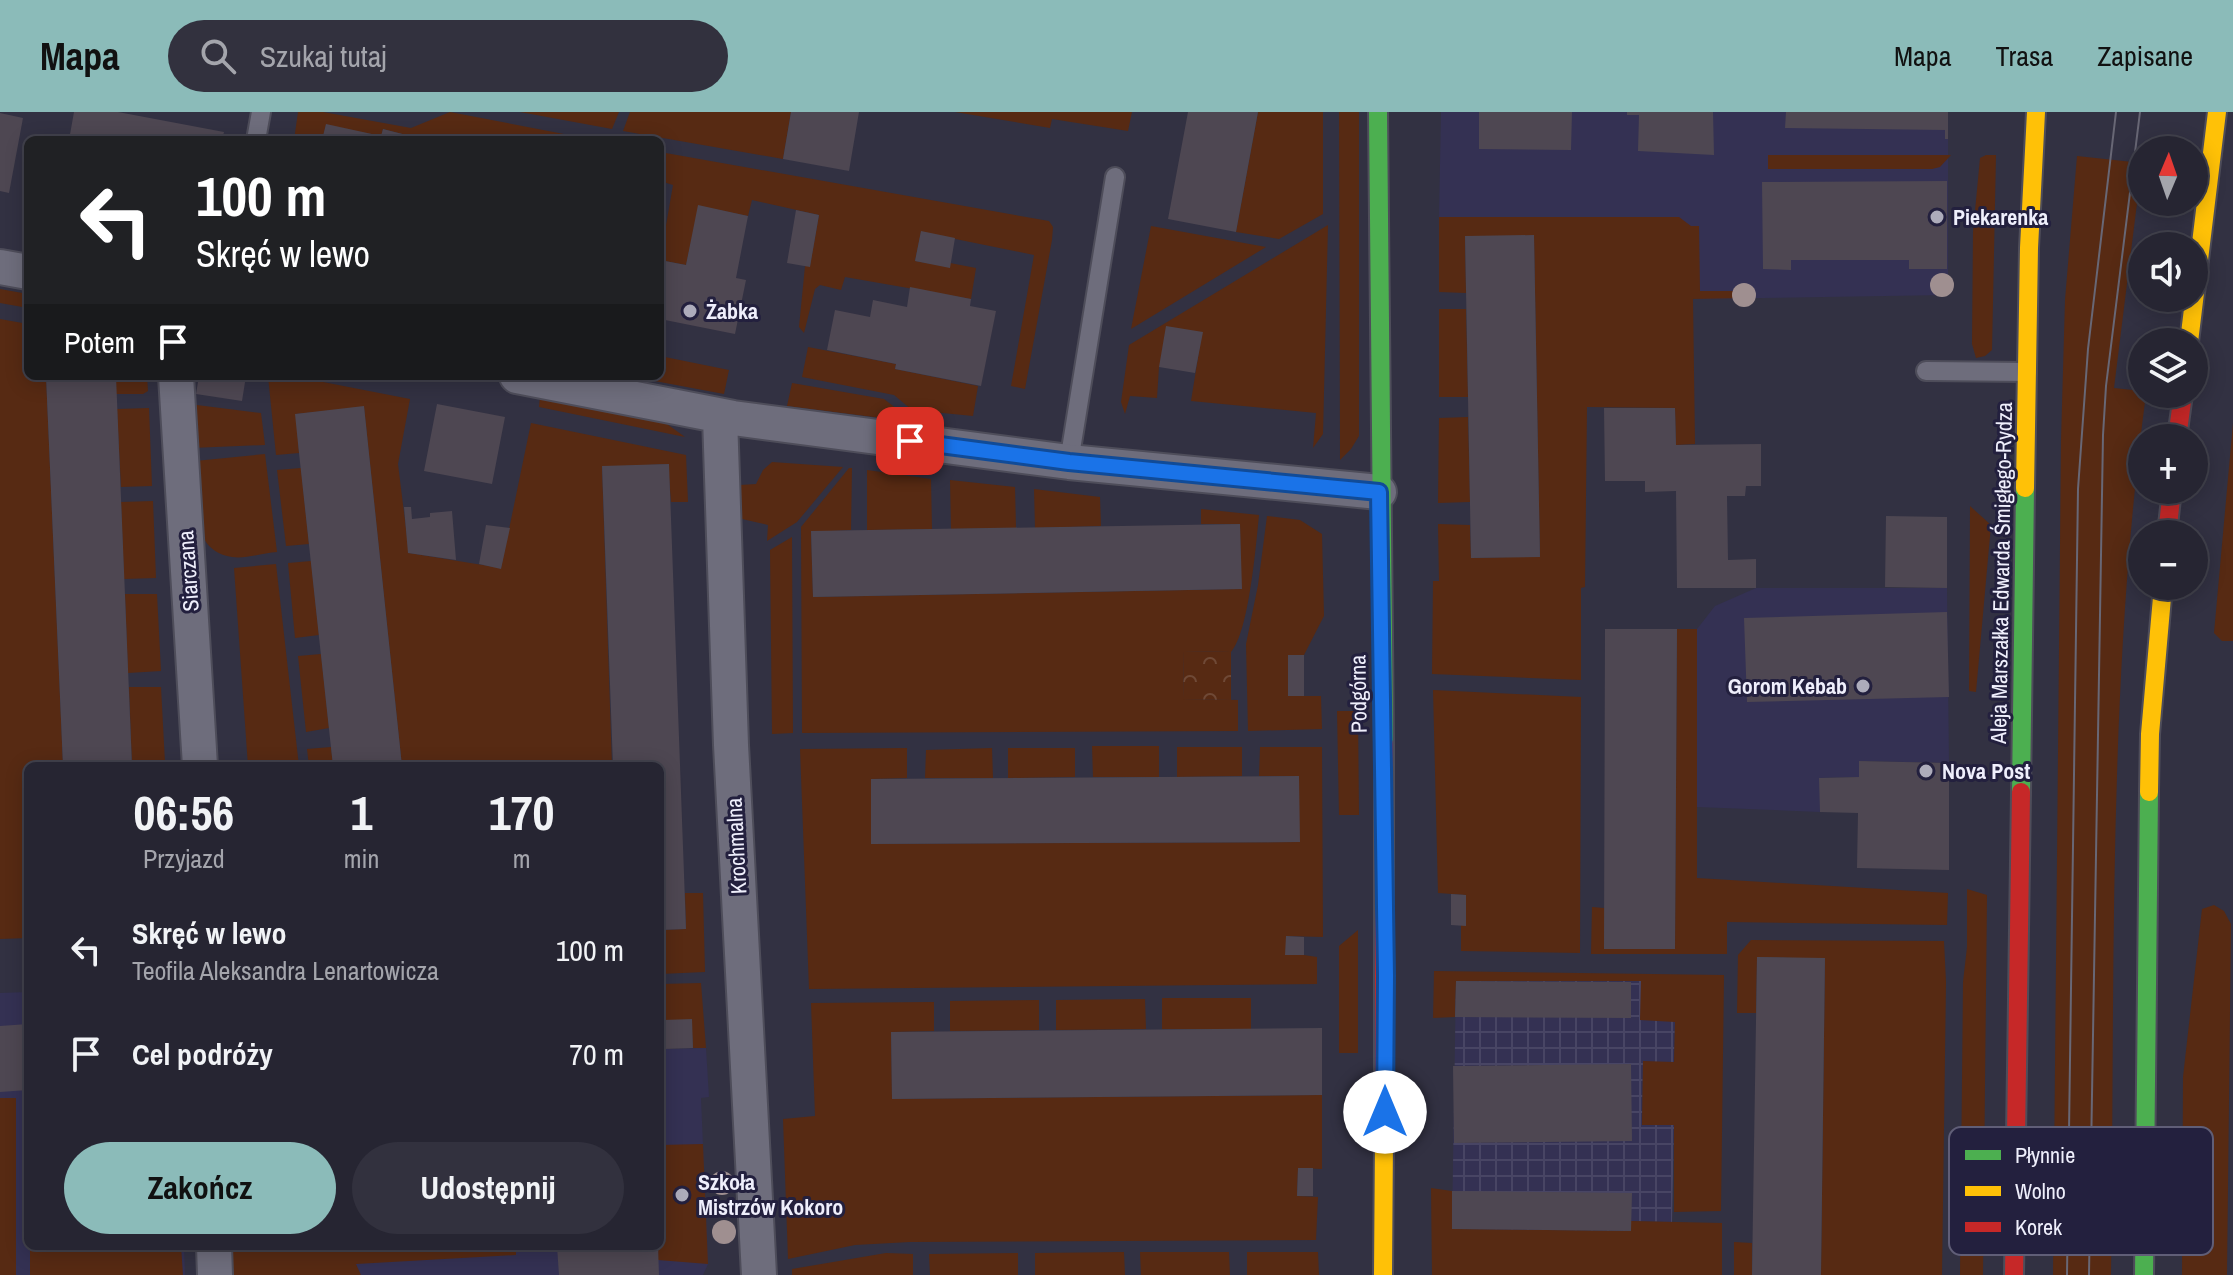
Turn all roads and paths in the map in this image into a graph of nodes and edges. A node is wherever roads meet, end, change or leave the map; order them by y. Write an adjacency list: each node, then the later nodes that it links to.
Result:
1 (261, 112): 5 (lane)
2 (1378, 112): 16 (main road, Podgórna)
3 (2036, 112): 11 (main road, Aleja Marszałka Edwarda Śmigłego-Rydza)
4 (2217, 112): 9 (main road)
5 (257, 136)
6 (1115, 177): 15 (lane)
7 (0, 267): 8 (street)
8 (24, 271)
9 (2191, 328)
10 (1926, 371): 11 (lane)
11 (2027, 372): 19 (main road, Aleja Marszałka Edwarda Śmigłego-Rydza)
12 (176, 380): 18 (street, Siarczana)
13 (537, 380): 14 (street)
14 (720, 417): 15 (street); 25 (street, Krochmalna)
15 (1069, 462): 16 (street)
16 (1379, 492): 26 (main road, Podgórna)
17 (2162, 600): 20 (main road)
18 (200, 762)
19 (2016, 1127)
20 (2146, 1127)
21 (214, 1250): 24 (street)
22 (2014, 1255): 27 (main road, Aleja Marszałka Edwarda Śmigłego-Rydza)
23 (2144, 1255): 28 (main road)
24 (215, 1275)
25 (759, 1275)
26 (1383, 1275)
27 (2014, 1275)
28 (2144, 1275)

